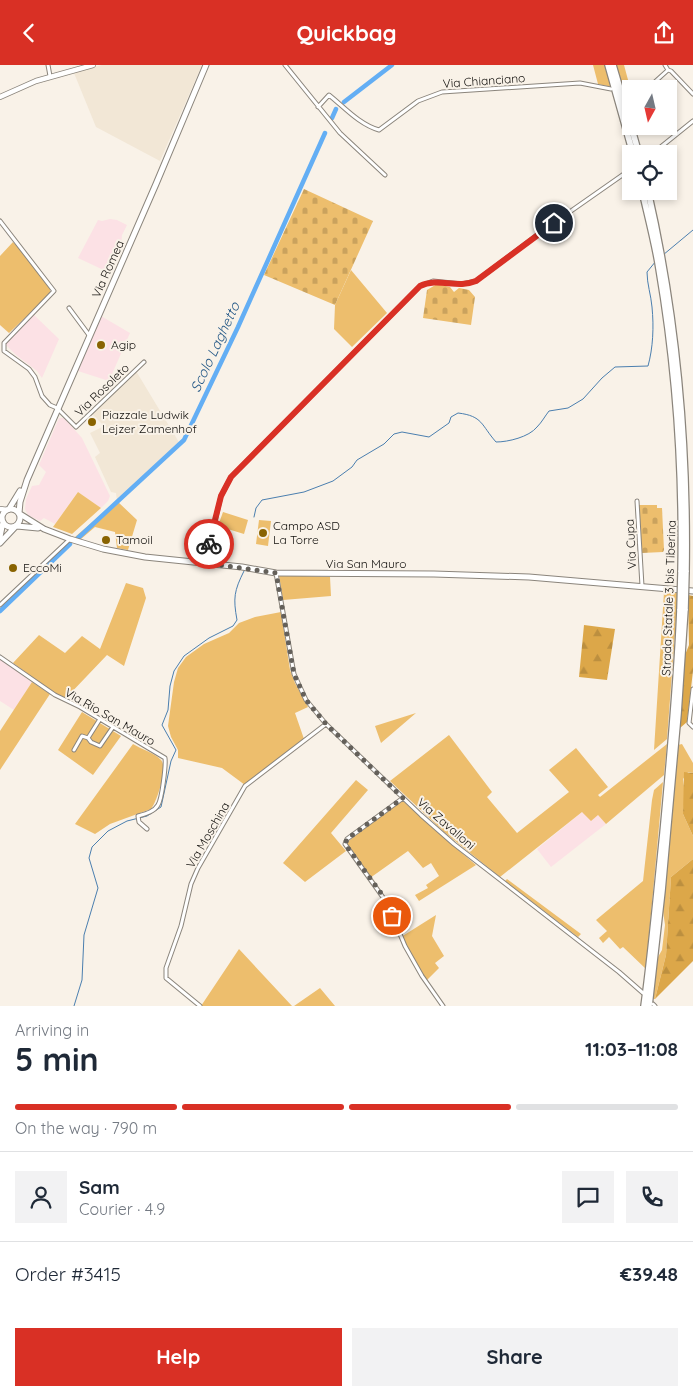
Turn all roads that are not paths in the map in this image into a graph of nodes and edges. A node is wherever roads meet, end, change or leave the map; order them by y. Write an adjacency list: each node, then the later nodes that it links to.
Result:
1 (48, 65): 9 (street)
2 (93, 65): 9 (street)
3 (206, 65): 26 (main road, Via Romea)
4 (285, 65): 15 (street)
5 (608, 65): 17 (highway)
6 (613, 65): 13 (highway)
7 (665, 65): 8 (street)
8 (668, 70): 10 (street); 12 (street)
9 (50, 76): 14 (street)
10 (657, 80)
11 (612, 89): 15 (street, Via Chianciano)
12 (693, 94)
13 (622, 96)
14 (0, 97)
15 (318, 107): 19 (street)
16 (693, 121): 18 (street)
17 (630, 145)
18 (663, 145)
19 (385, 175)
20 (622, 175): 40 (street)
21 (644, 200): 24 (highway, Strada Statale 3 bis Tiberina)
22 (650, 200): 24 (highway, Strada Statale 3 bis Tiberina)
23 (0, 221): 28 (street, Via Rosoleto)
24 (658, 249): 53 (highway, Strada Statale 3 bis Tiberina, bridge)
25 (69, 308): 26 (street)
26 (90, 335): 28 (main road, Via Romea)
27 (144, 362): 28 (street, Via Rosoleto)
28 (57, 408): 29 (main road, Via Romea)
29 (26, 480): 32 (main road, Via Romea); 33 (main road, Via Romea)
30 (637, 501): 42 (street, Via Cupa)
31 (0, 509): 32 (street)
32 (8, 509): 33 (main road); 34 (main road)
33 (20, 514): 35 (main road); 36 (main road, Via San Mauro)
34 (2, 519): 35 (main road); 37 (main road)
35 (16, 526): 36 (main road, Via San Mauro); 39 (main road)
36 (44, 529): 38 (main road, Via San Mauro)
37 (0, 537)
38 (70, 539): 40 (main road, Via San Mauro); 44 (street)
39 (0, 543)
40 (205, 563): 41 (main road, Via San Mauro)
41 (276, 573): 42 (main road, Via San Mauro); 48 (street, Via Zavalloni)
42 (642, 586): 43 (main road, Via San Mauro)
43 (693, 591)
44 (0, 605)
45 (0, 657): 47 (street, Via Rio San Mauro)
46 (693, 689): 50 (street)
47 (100, 719): 49 (street, Via Rio San Mauro); 51 (street)
48 (326, 724): 54 (street, Via Zavalloni); 58 (street, Via Moschina)
49 (113, 727): 51 (street); 55 (street, Via Rio San Mauro)
50 (693, 727)
51 (88, 738): 52 (street)
52 (74, 750)
53 (669, 791): 57 (highway, Strada Statale 3 bis Tiberina); 60 (highway, Strada Statale 3 bis Tiberina)
54 (403, 798): 56 (street, Via Zavalloni); 59 (street)
55 (146, 829)
56 (643, 993)
57 (652, 1005)
58 (200, 1006)
59 (443, 1006)
60 (644, 1006)

